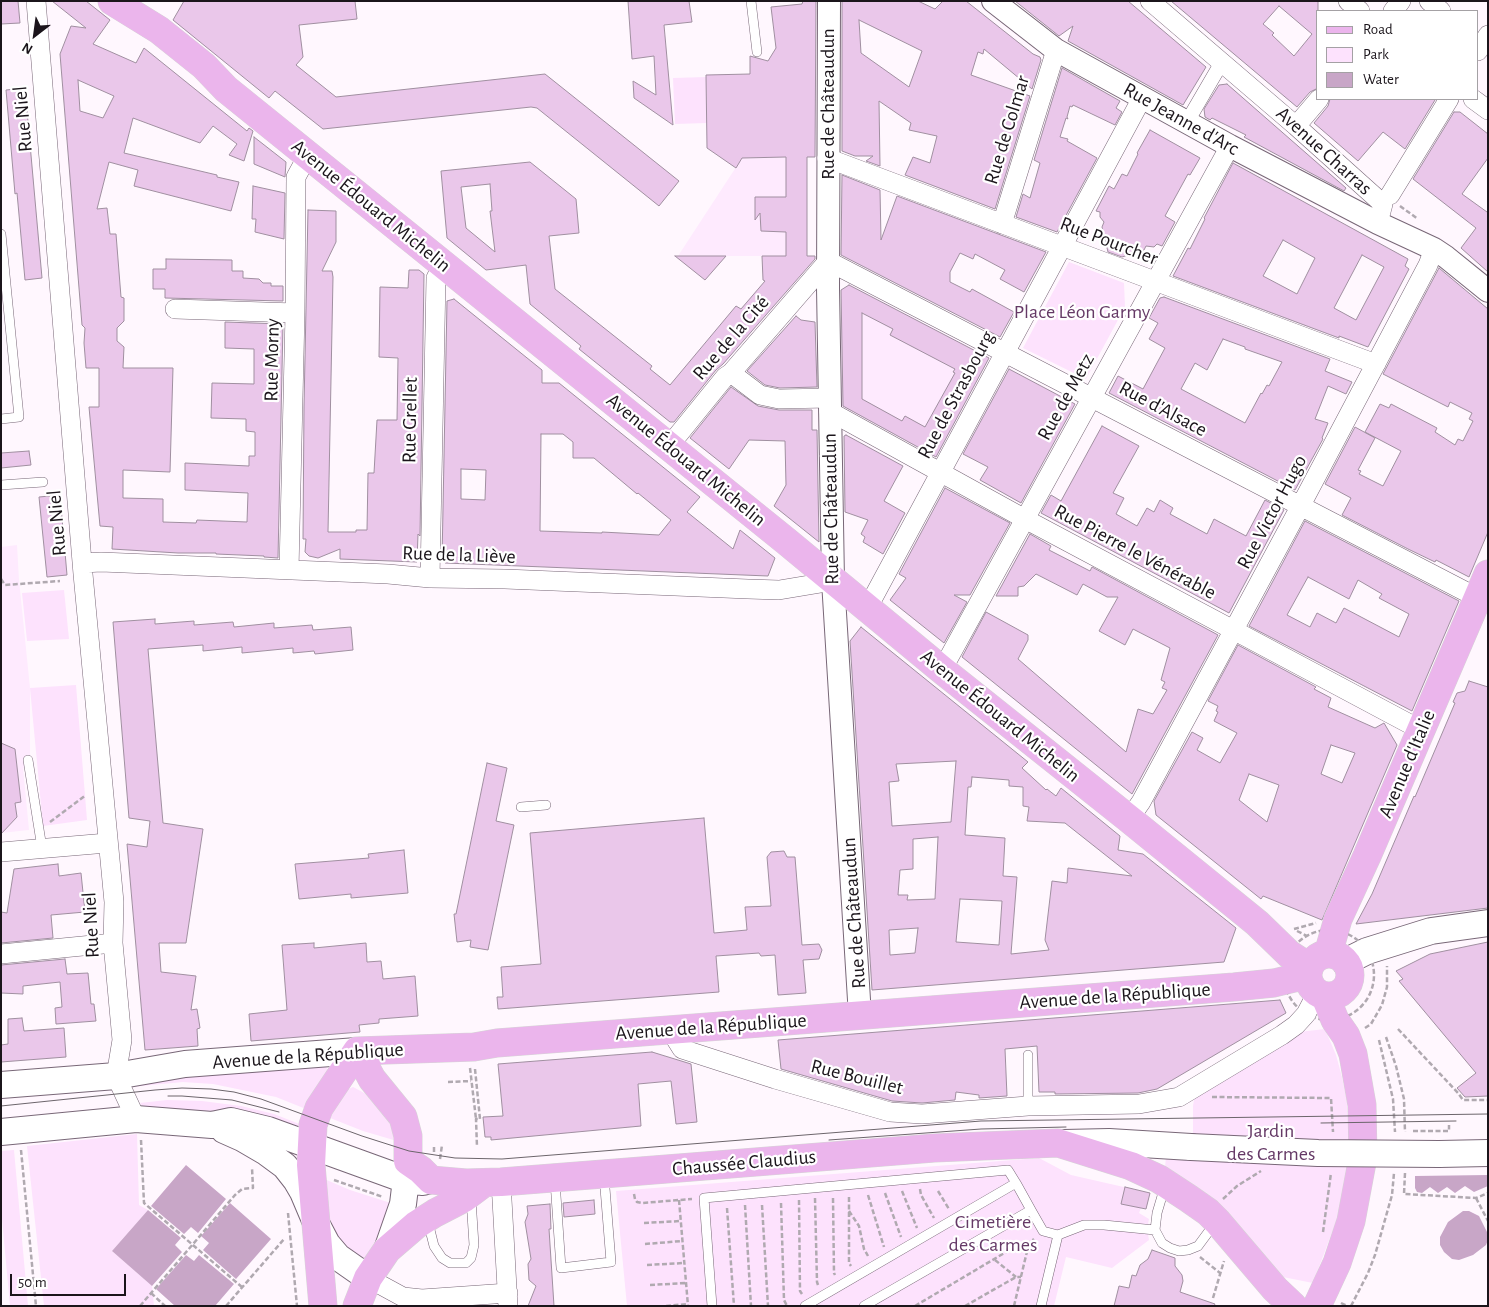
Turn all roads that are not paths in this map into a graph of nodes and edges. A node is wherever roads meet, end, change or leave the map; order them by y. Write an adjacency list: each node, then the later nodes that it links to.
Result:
1 (36, 1): 50 (street, Rue Niel)
2 (112, 1): 22 (main road, Avenue Édouard Michelin)
3 (751, 1): 12 (lane)
4 (829, 1): 23 (street, Rue de Châteaudun)
5 (993, 1): 11 (street, Rue Jeanne d'Arc)
6 (1150, 1): 13 (street, Avenue Charras)
7 (1348, 1): 9 (street)
8 (1429, 1): 10 (street)
9 (1359, 10)
10 (1440, 10)
11 (1056, 50): 14 (street, Rue Jeanne d'Arc); 26 (street, Rue de Colmar)
12 (757, 52)
13 (1222, 62): 19 (street); 20 (street, Avenue Charras)
14 (1142, 98): 19 (street, Rue Jeanne d'Arc); 28 (street, Rue de Strasbourg)
15 (1318, 100): 20 (street)
16 (1447, 100): 24 (street)
17 (1474, 100): 18 (street)
18 (1488, 110)
19 (1187, 122): 21 (street, Rue Jeanne d'Arc)
20 (1296, 126): 25 (street, Avenue Charras)
21 (1230, 146): 25 (street, Rue Jeanne d'Arc); 33 (street, Rue de Metz)
22 (308, 155): 32 (main road, Avenue Édouard Michelin); 36 (street, Rue Morny)
23 (828, 158): 26 (street, Rue Pourcher); 31 (street, Rue de Châteaudun)
24 (1390, 195)
25 (1378, 223): 29 (street, Avenue Charras)
26 (1002, 224): 28 (street, Rue Pourcher)
27 (1, 234): 30 (lane)
28 (1061, 247): 33 (street, Rue Pourcher); 38 (street, Rue de Strasbourg)
29 (1434, 249): 34 (street, Avenue Charras); 39 (street, Rue Victor Hugo)
30 (2, 259): 37 (lane)
31 (828, 261): 38 (street, Rue d'Alsace); 40 (street, Rue de la Cité); 42 (street, Rue de Châteaudun)
32 (443, 264): 44 (main road, Avenue Édouard Michelin); 52 (street, Rue Grellet)
33 (1155, 282): 39 (street, Rue Pourcher); 41 (street, Rue de Metz)
34 (1488, 291)
35 (175, 308): 36 (street)
36 (295, 312): 51 (street, Rue Morny)
37 (6, 335): 43 (lane)
38 (1005, 353): 41 (street, Rue d'Alsace); 45 (street, Rue de Strasbourg)
39 (1376, 364): 48 (street, Rue Victor Hugo)
40 (732, 373): 42 (street); 44 (street, Rue de la Cité)
41 (1092, 398): 48 (street, Rue d'Alsace); 49 (street, Rue de Metz)
42 (829, 405): 45 (street, Rue Pierre le Vénérable); 53 (street, Rue de Châteaudun)
43 (1, 419)
44 (669, 446): 53 (main road, Avenue Édouard Michelin)
45 (940, 472): 49 (street, Rue Pierre le Vénérable); 55 (street, Rue de Strasbourg)
46 (44, 482): 47 (lane)
47 (1, 485)
48 (1300, 507): 54 (street, Rue d'Alsace); 56 (street, Rue Victor Hugo)
49 (1025, 519): 56 (street, Rue Pierre le Vénérable); 57 (street, Rue de Metz)
50 (83, 563): 51 (street, Rue de la Liève); 64 (street, Rue Niel)
51 (289, 570): 52 (street, Rue de la Liève)
52 (430, 578): 53 (street, Rue de la Liève)
53 (833, 580): 55 (main road, Avenue Édouard Michelin); 70 (street, Rue de Châteaudun)
54 (1483, 586): 58 (main road, Avenue d'Italie)
55 (867, 609): 57 (main road, Avenue Édouard Michelin)
56 (1233, 630): 58 (street, Rue Pierre le Vénérable); 62 (street, Rue Victor Hugo)
57 (942, 670): 62 (main road, Avenue Édouard Michelin)
58 (1421, 730): 69 (main road, Avenue d'Italie)
59 (28, 760): 63 (lane)
60 (546, 805): 61 (lane)
61 (520, 806)
62 (1129, 818): 69 (main road, Avenue Édouard Michelin)
63 (40, 839): 64 (street); 65 (street)
64 (107, 843): 67 (street, Rue Niel)
65 (1, 852)
66 (1488, 923): 69 (main road)
67 (113, 943): 68 (street); 72 (street, Rue Niel)
68 (1, 954)
69 (1324, 975): 70 (main road, Avenue de la République); 78 (street, Rue Bouillet); 108 (main road)
70 (860, 1016): 71 (main road, Avenue de la République)
71 (670, 1030): 73 (main road, Avenue de la République); 78 (street, Rue Bouillet)
72 (122, 1040): 75 (street, Rue Niel); 76 (street, Rue Niel)
73 (357, 1052): 75 (main road, Avenue de la République); 83 (main road); 86 (main road)
74 (1028, 1055): 78 (lane)
75 (150, 1070): 76 (main road, Avenue de la République)
76 (116, 1076): 77 (main road, Avenue de la République); 80 (street)
77 (1, 1085)
78 (1028, 1106)
79 (212, 1125): 80 (main road); 83 (main road); 94 (main road)
80 (139, 1127): 81 (main road)
81 (10, 1131)
82 (1058, 1143): 84 (main road, bridge); 85 (main road, Chaussée Claudius); 89 (main road, Chaussée Claudius)
83 (311, 1146): 86 (main road); 94 (main road)
84 (1488, 1153)
85 (617, 1174): 87 (main road, Chaussée Claudius); 87 (lane)
86 (413, 1175): 90 (main road, Chaussée Claudius); 97 (main road)
87 (554, 1178): 90 (main road, Chaussée Claudius)
88 (1016, 1183): 91 (lane); 101 (lane); 104 (lane)
89 (1166, 1183): 93 (main road, Chaussée Claudius); 95 (lane)
90 (485, 1186): 92 (main road); 92 (lane); 99 (street)
91 (1032, 1210): 96 (lane); 105 (lane)
92 (426, 1218): 97 (main road)
93 (1216, 1221): 95 (lane); 107 (main road, Chaussée Claudius)
94 (316, 1225): 98 (main road); 102 (main road)
95 (1155, 1230): 96 (lane)
96 (1058, 1235): 106 (lane)
97 (386, 1250): 98 (main road)
98 (368, 1278): 100 (street); 103 (main road)
99 (508, 1299): 100 (street)
100 (405, 1301)
101 (806, 1305)
102 (323, 1306)
103 (357, 1306)
104 (712, 1306)
105 (864, 1306)
106 (1041, 1306)
107 (1293, 1306)
108 (1317, 1306)

